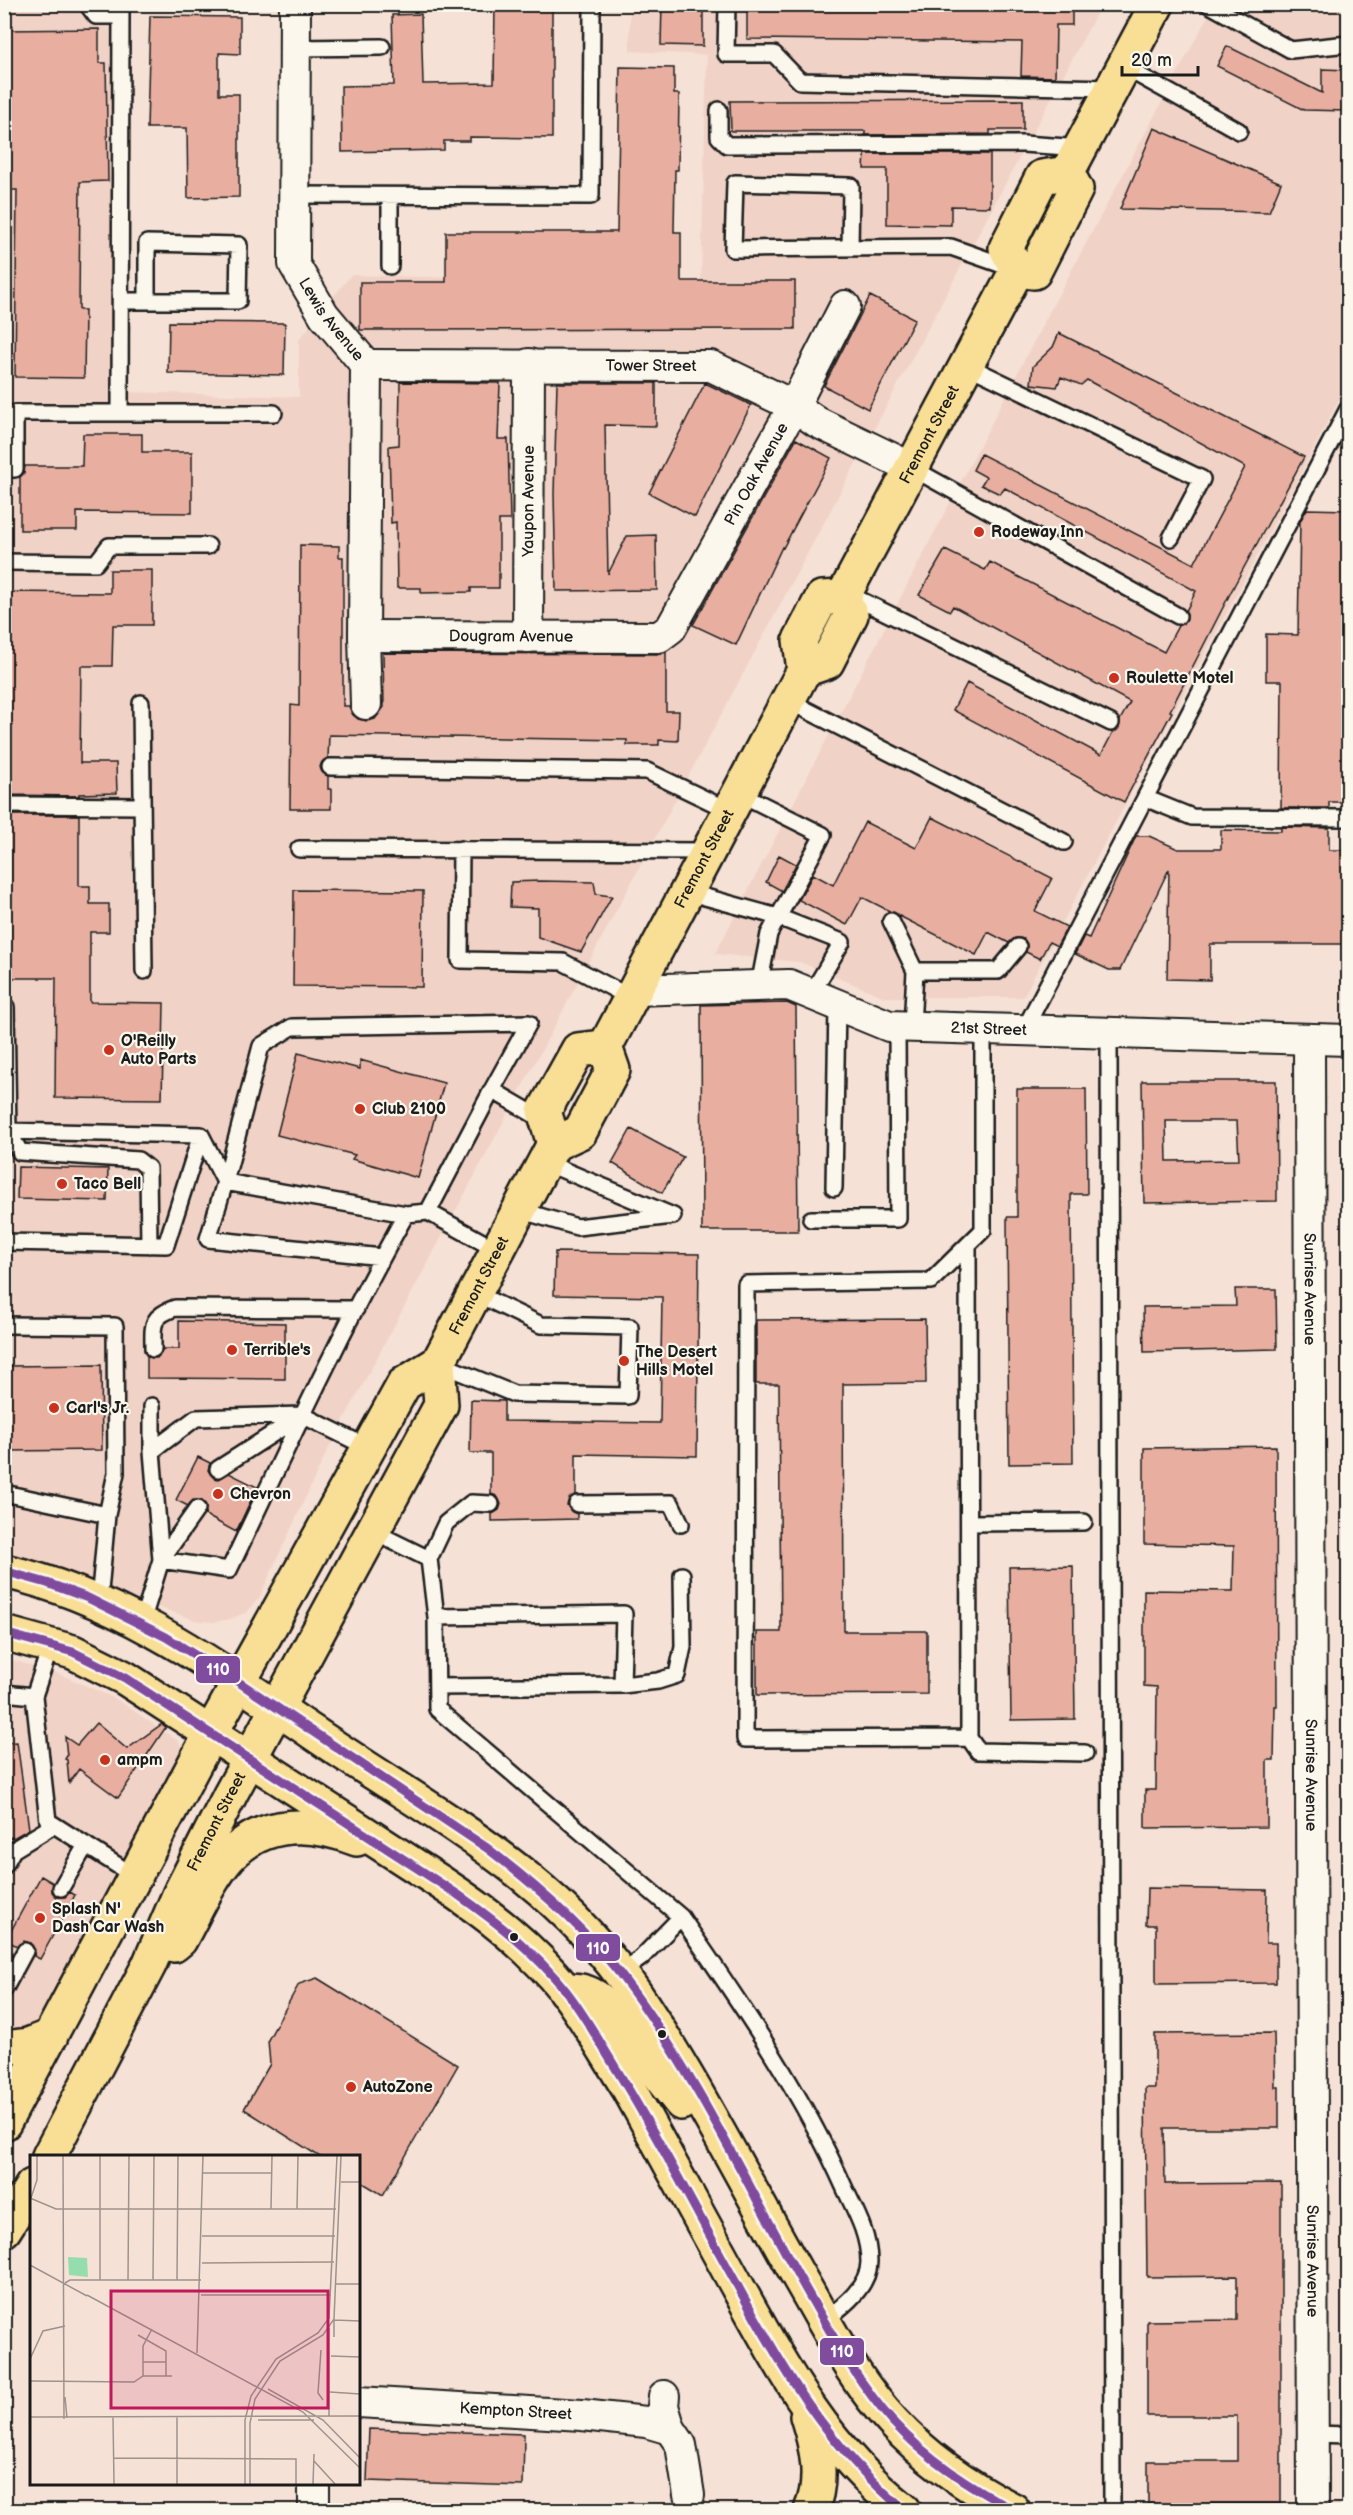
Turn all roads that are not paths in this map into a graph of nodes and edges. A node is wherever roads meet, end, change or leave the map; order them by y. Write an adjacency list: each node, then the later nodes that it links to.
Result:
1 (87, 4): 7 (lane)
2 (295, 4): 10 (street, Lewis Avenue)
3 (592, 4): 16 (lane)
4 (726, 4): 11 (lane)
5 (1157, 4): 11 (main road)
6 (1208, 4): 8 (lane)
7 (121, 10): 20 (lane)
8 (1348, 44)
9 (382, 47): 10 (lane)
10 (295, 48): 15 (street, Lewis Avenue)
11 (1119, 77): 13 (lane); 14 (main road)
12 (719, 110): 14 (lane)
13 (1239, 131)
14 (1074, 160): 19 (main road)
15 (293, 195): 16 (lane); 24 (street, Lewis Avenue)
16 (390, 196): 18 (lane)
17 (850, 248): 17 (lane); 19 (lane)
18 (390, 266)
19 (1017, 270): 25 (main road, Fremont Street)
20 (121, 301): 21 (lane); 29 (lane)
21 (147, 301): 21 (lane)
22 (845, 306): 26 (street, Pin Oak Avenue)
23 (529, 364): 24 (street, Tower Street); 26 (street, Tower Street); 39 (street, Yaupon Avenue)
24 (366, 365): 38 (street, Lewis Avenue)
25 (966, 365): 31 (main road, Fremont Street); 33 (lane)
26 (795, 406): 31 (street, Tower Street); 40 (street, Pin Oak Avenue)
27 (1348, 409): 46 (lane)
28 (10, 413): 29 (lane); 32 (lane)
29 (120, 413): 30 (lane)
30 (274, 413)
31 (912, 468): 36 (main road, Fremont Street); 37 (lane)
32 (4, 469)
33 (1171, 538)
34 (208, 546): 35 (lane)
35 (4, 562)
36 (844, 595): 41 (main road, Fremont Street); 44 (lane)
37 (1178, 616)
38 (363, 636): 39 (street, Dougram Avenue); 43 (street, Lewis Avenue)
39 (528, 637): 40 (street, Dougram Avenue)
40 (659, 637)
41 (789, 701): 47 (main road, Fremont Street); 51 (lane)
42 (141, 703): 49 (lane)
43 (366, 704)
44 (1111, 723)
45 (330, 767): 47 (lane)
46 (1145, 798): 50 (lane); 67 (lane)
47 (735, 802): 54 (main road, Fremont Street); 56 (lane)
48 (4, 806): 49 (lane)
49 (142, 806): 59 (lane)
50 (1348, 818)
51 (1064, 842)
52 (299, 849): 53 (lane)
53 (461, 849): 54 (lane); 62 (lane)
54 (709, 851): 55 (main road, Fremont Street)
55 (687, 892): 56 (lane); 62 (main road, Fremont Street)
56 (777, 917): 61 (lane); 63 (lane)
57 (891, 921): 60 (lane)
58 (1018, 947): 60 (lane)
59 (144, 971)
60 (915, 971): 65 (lane)
61 (759, 986): 62 (street, 21st Street); 63 (street, 21st Street)
62 (633, 994): 74 (main road, Fremont Street)
63 (824, 999): 65 (street, 21st Street); 76 (lane)
64 (6, 1007): 72 (lane)
65 (904, 1027): 66 (street, 21st Street); 80 (lane)
66 (983, 1030): 67 (street, 21st Street); 83 (lane)
67 (1024, 1030): 68 (street, 21st Street)
68 (1109, 1034): 69 (street, 21st Street); 155 (lane)
69 (1309, 1039): 70 (street, 21st Street); 147 (street, Sunrise Avenue)
70 (1348, 1040)
71 (492, 1090): 74 (lane); 75 (lane); 78 (lane)
72 (6, 1131): 73 (lane); 82 (lane)
73 (201, 1135): 75 (lane); 82 (lane)
74 (549, 1143): 77 (main road, Fremont Street); 77 (lane)
75 (225, 1182): 79 (lane); 85 (lane)
76 (834, 1188)
77 (519, 1210): 84 (main road, Fremont Street)
78 (428, 1212): 79 (lane); 84 (lane)
79 (406, 1214): 85 (lane)
80 (811, 1219)
81 (4, 1242): 82 (lane)
82 (150, 1245)
83 (968, 1245): 102 (lane); 119 (lane)
84 (497, 1250): 86 (main road, Fremont Street)
85 (382, 1257): 87 (lane)
86 (475, 1293): 90 (main road, Fremont Street); 90 (lane)
87 (356, 1309): 89 (lane); 92 (lane)
88 (4, 1325): 100 (lane)
89 (153, 1349)
90 (438, 1363): 93 (main road, Fremont Street); 104 (main road, Fremont Street)
91 (152, 1406): 94 (lane)
92 (302, 1415): 93 (lane); 94 (lane); 95 (lane); 106 (lane)
93 (369, 1448): 118 (main road, Fremont Street)
94 (152, 1451): 106 (lane)
95 (218, 1468)
96 (4, 1493): 100 (lane)
97 (491, 1504): 105 (lane)
98 (577, 1504): 103 (lane)
99 (197, 1509): 106 (lane)
100 (107, 1515): 109 (lane)
101 (1084, 1522): 102 (lane)
102 (969, 1523): 119 (lane)
103 (681, 1524)
104 (372, 1531): 105 (lane); 118 (main road, Fremont Street)
105 (429, 1559): 110 (lane)
106 (161, 1560): 111 (lane)
107 (4, 1571): 109 (main road)
108 (682, 1575): 114 (lane)
109 (99, 1602): 111 (main road)
110 (436, 1617): 114 (lane); 115 (lane)
111 (142, 1622): 118 (main road)
112 (4, 1633): 113 (main road)
113 (51, 1645): 117 (lane); 120 (main road)
114 (622, 1685): 115 (lane)
115 (437, 1687): 129 (lane)
116 (4, 1693): 117 (lane)
117 (34, 1696): 122 (lane)
118 (258, 1696): 120 (main road, Fremont Street); 120 (main road, Fremont Street); 132 (main road)
119 (969, 1738): 121 (lane)
120 (230, 1745): 125 (main road); 127 (main road, Fremont Street); 131 (main road, Fremont Street)
121 (1085, 1753)
122 (54, 1825): 123 (lane); 124 (lane)
123 (86, 1845): 127 (lane); 128 (lane)
124 (9, 1849): 126 (lane)
125 (398, 1855): 131 (main road); 134 (main road)
126 (4, 1866)
127 (134, 1875): 135 (main road, Fremont Street)
128 (61, 1888)
129 (681, 1917): 132 (lane); 142 (lane)
130 (25, 1951): 133 (lane)
131 (150, 1965): 138 (main road, Fremont Street)
132 (620, 1973): 140 (main road)
133 (4, 1990)
134 (565, 1991): 140 (main road); 143 (main road)
135 (51, 2036): 136 (main road); 137 (main road, Fremont Street)
136 (4, 2048)
137 (4, 2123)
138 (50, 2155)
139 (30, 2190): 141 (main road)
140 (758, 2205): 142 (main road)
141 (4, 2230)
142 (824, 2321): 154 (main road)
143 (800, 2391): 152 (main road); 153 (main road)
144 (664, 2397): 146 (street)
145 (360, 2402): 146 (street, Kempton Street)
146 (670, 2428): 150 (street)
147 (1313, 2434): 148 (lane); 156 (street, Sunrise Avenue)
148 (1348, 2435)
149 (314, 2485): 151 (street)
150 (689, 2495)
151 (314, 2511)
152 (811, 2511)
153 (904, 2511)
154 (1013, 2511)
155 (1112, 2511)
156 (1313, 2511)

